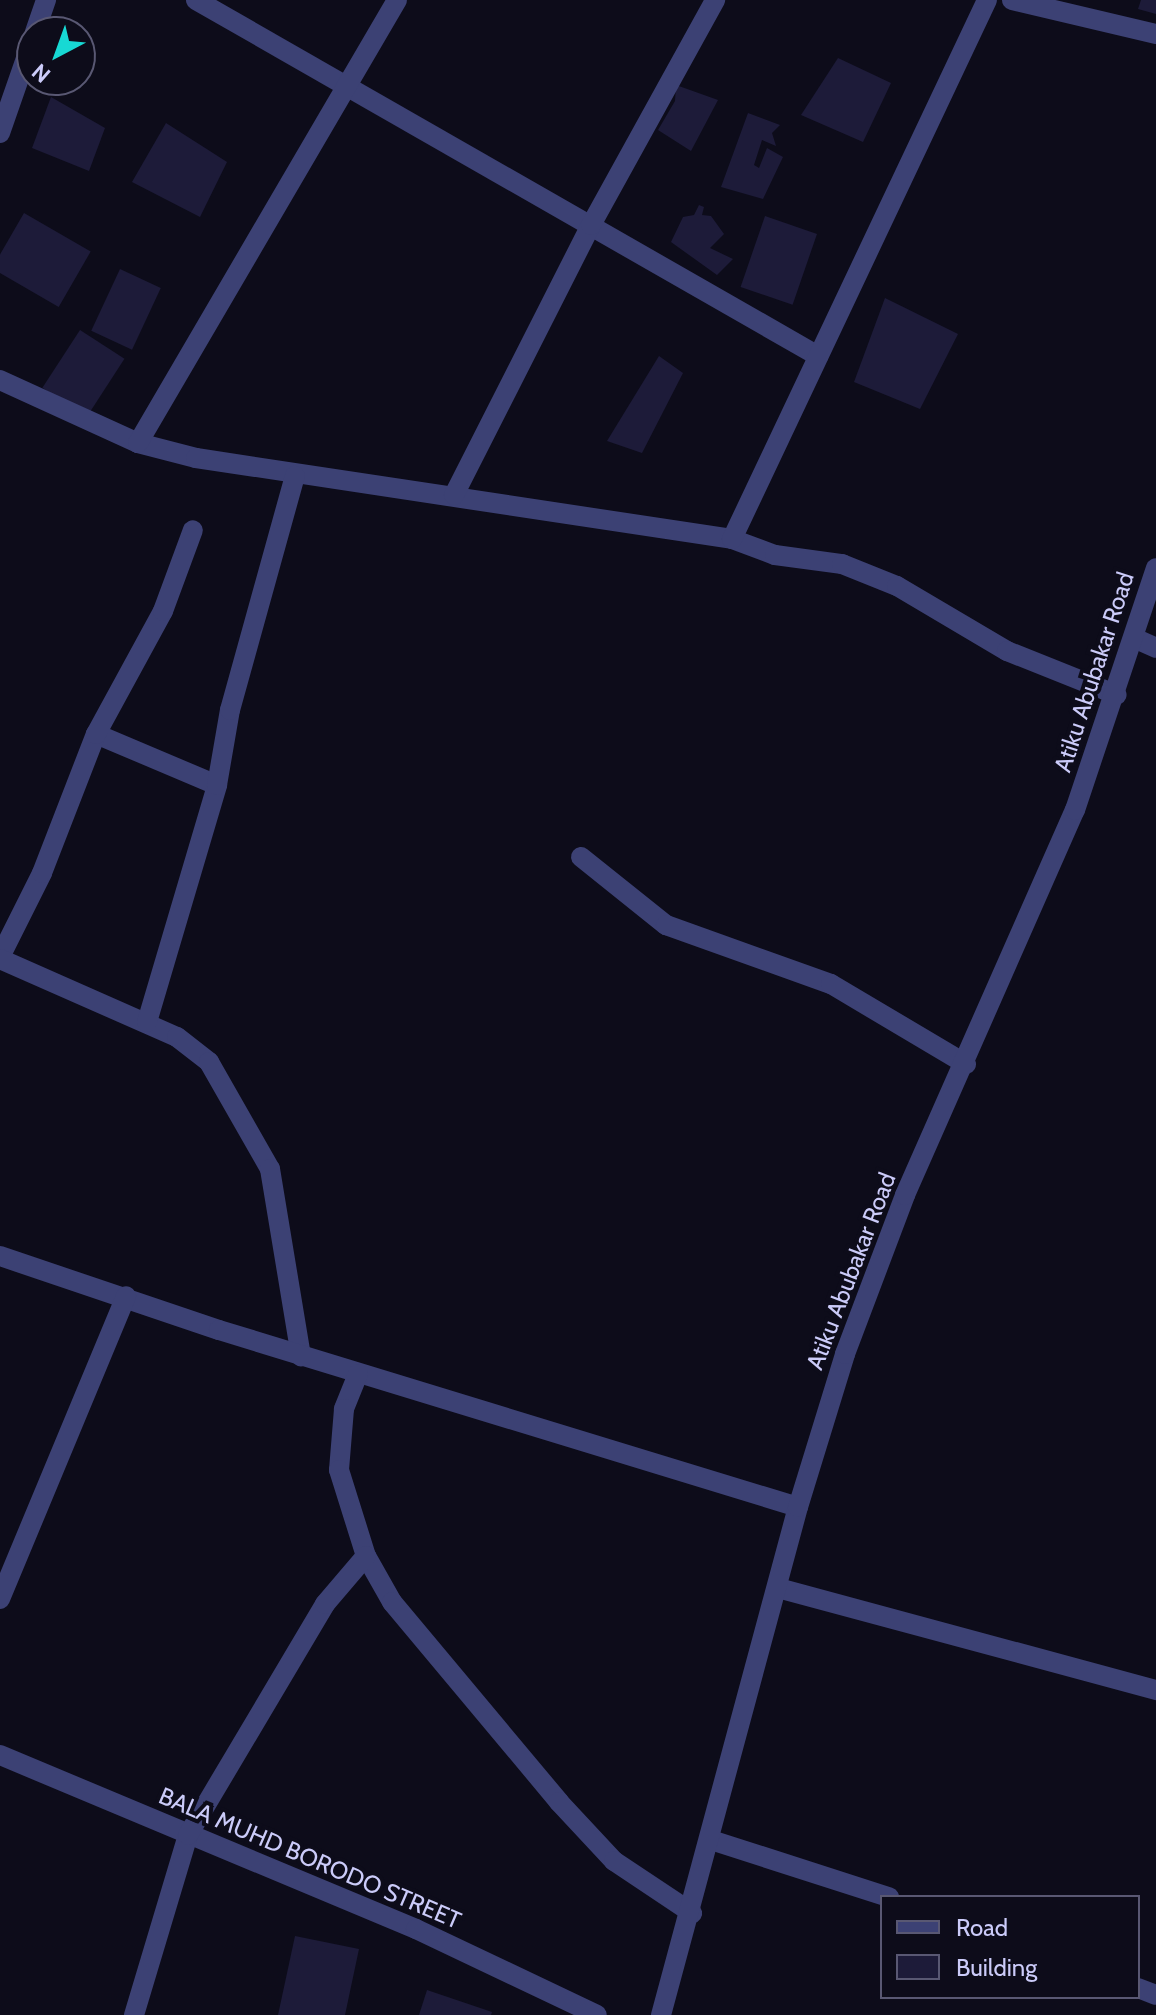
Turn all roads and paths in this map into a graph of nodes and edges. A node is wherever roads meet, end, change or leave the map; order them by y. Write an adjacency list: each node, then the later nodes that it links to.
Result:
1 (198, 0): 7 (street)
2 (397, 0): 7 (street)
3 (715, 0): 10 (street)
4 (987, 0): 11 (street)
5 (1012, 0): 6 (street)
6 (1156, 34)
7 (346, 86): 10 (street); 13 (street)
8 (16, 87): 9 (street)
9 (0, 133)
10 (591, 225): 11 (street); 15 (street)
11 (818, 356): 17 (street)
12 (0, 380): 13 (street)
13 (138, 443): 14 (street)
14 (295, 476): 15 (street); 24 (street)
15 (454, 495): 17 (street)
16 (193, 530): 23 (street)
17 (732, 539): 22 (street)
18 (1156, 568): 19 (street, Atiku Abubakar Road)
19 (1151, 599): 20 (street, Atiku Abubakar Road)
20 (1134, 638): 21 (street); 22 (street, Atiku Abubakar Road)
21 (1156, 648)
22 (1117, 695): 28 (street, Atiku Abubakar Road)
23 (96, 734): 24 (street); 26 (street)
24 (217, 785): 27 (street)
25 (581, 857): 28 (street)
26 (0, 958): 27 (street)
27 (147, 1022): 31 (street)
28 (966, 1064): 33 (street, Atiku Abubakar Road)
29 (0, 1256): 30 (street)
30 (126, 1296): 31 (street); 36 (street)
31 (301, 1356): 32 (street)
32 (358, 1374): 33 (street); 34 (street)
33 (798, 1507): 35 (street, Atiku Abubakar Road)
34 (366, 1556): 39 (street); 42 (street)
35 (778, 1588): 37 (street); 40 (street, Atiku Abubakar Road)
36 (0, 1599)
37 (1156, 1690)
38 (0, 1755): 39 (street, BALA MUHD BORODO STREET)
39 (188, 1835): 43 (street); 44 (street, BALA MUHD BORODO STREET)
40 (711, 1840): 41 (street); 42 (street, Atiku Abubakar Road)
41 (883, 1895)
42 (692, 1913): 45 (street, Atiku Abubakar Road)
43 (134, 2015)
44 (597, 2015)
45 (661, 2015)

